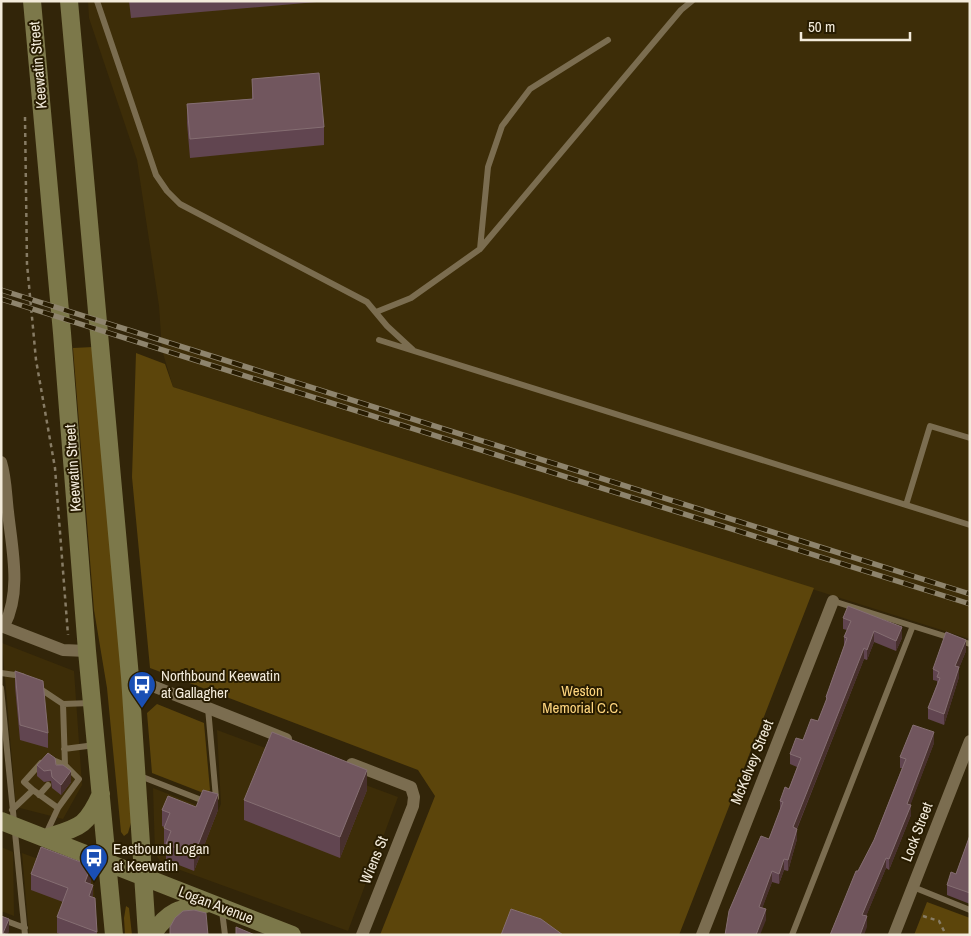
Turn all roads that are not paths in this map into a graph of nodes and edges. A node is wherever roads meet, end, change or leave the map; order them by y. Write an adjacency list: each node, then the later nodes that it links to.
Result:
1 (32, 1): 19 (main road, Keewatin Street)
2 (69, 1): 21 (main road)
3 (97, 1): 7 (lane)
4 (692, 1): 6 (lane)
5 (608, 40): 6 (lane)
6 (480, 249): 7 (lane)
7 (376, 312): 9 (lane)
8 (380, 340): 9 (lane)
9 (414, 351): 12 (lane)
10 (970, 438): 12 (lane)
11 (1, 462): 14 (street)
12 (906, 505): 13 (lane)
13 (970, 525)
14 (6, 529): 16 (street)
15 (834, 601): 17 (lane); 57 (street, McKelvey Street)
16 (2, 628): 19 (street)
17 (912, 628): 18 (lane); 58 (lane)
18 (970, 644)
19 (87, 651): 25 (main road, Keewatin Street)
20 (1, 673): 22 (lane)
21 (130, 678): 27 (street); 36 (main road)
22 (28, 680)
23 (35, 685): 26 (lane)
24 (1, 688): 28 (lane)
25 (92, 703): 26 (lane); 31 (main road, Keewatin Street)
26 (63, 704): 32 (lane)
27 (208, 708): 30 (street); 36 (lane)
28 (3, 718): 42 (lane)
29 (970, 741): 46 (street, Lock Street)
30 (299, 744)
31 (96, 745): 32 (lane); 39 (main road, Keewatin Street)
32 (64, 749): 34 (lane)
33 (344, 761): 56 (street, Wiens St)
34 (65, 765): 35 (lane); 38 (lane); 41 (lane)
35 (59, 772)
36 (136, 774): 45 (main road)
37 (48, 785): 40 (lane)
38 (32, 790): 40 (lane); 42 (lane)
39 (102, 794): 43 (main road); 44 (main road, Keewatin Street)
40 (39, 795): 41 (lane)
41 (58, 808): 43 (lane)
42 (10, 819): 43 (main road, Logan Avenue); 50 (lane)
43 (45, 838): 44 (main road, Logan Avenue)
44 (107, 861): 45 (main road, Logan Avenue); 51 (main road, Keewatin Street)
45 (142, 877): 47 (main road, Logan Avenue); 52 (main road)
46 (913, 887): 48 (lane); 59 (street, Lock Street)
47 (216, 905): 53 (main road); 54 (lane); 55 (main road, Logan Avenue)
48 (970, 910)
49 (1, 919): 50 (lane)
50 (25, 931)
51 (114, 935)
52 (146, 935)
53 (152, 935)
54 (225, 935)
55 (292, 935)
56 (362, 935)
57 (702, 935)
58 (792, 935)
59 (894, 935)

